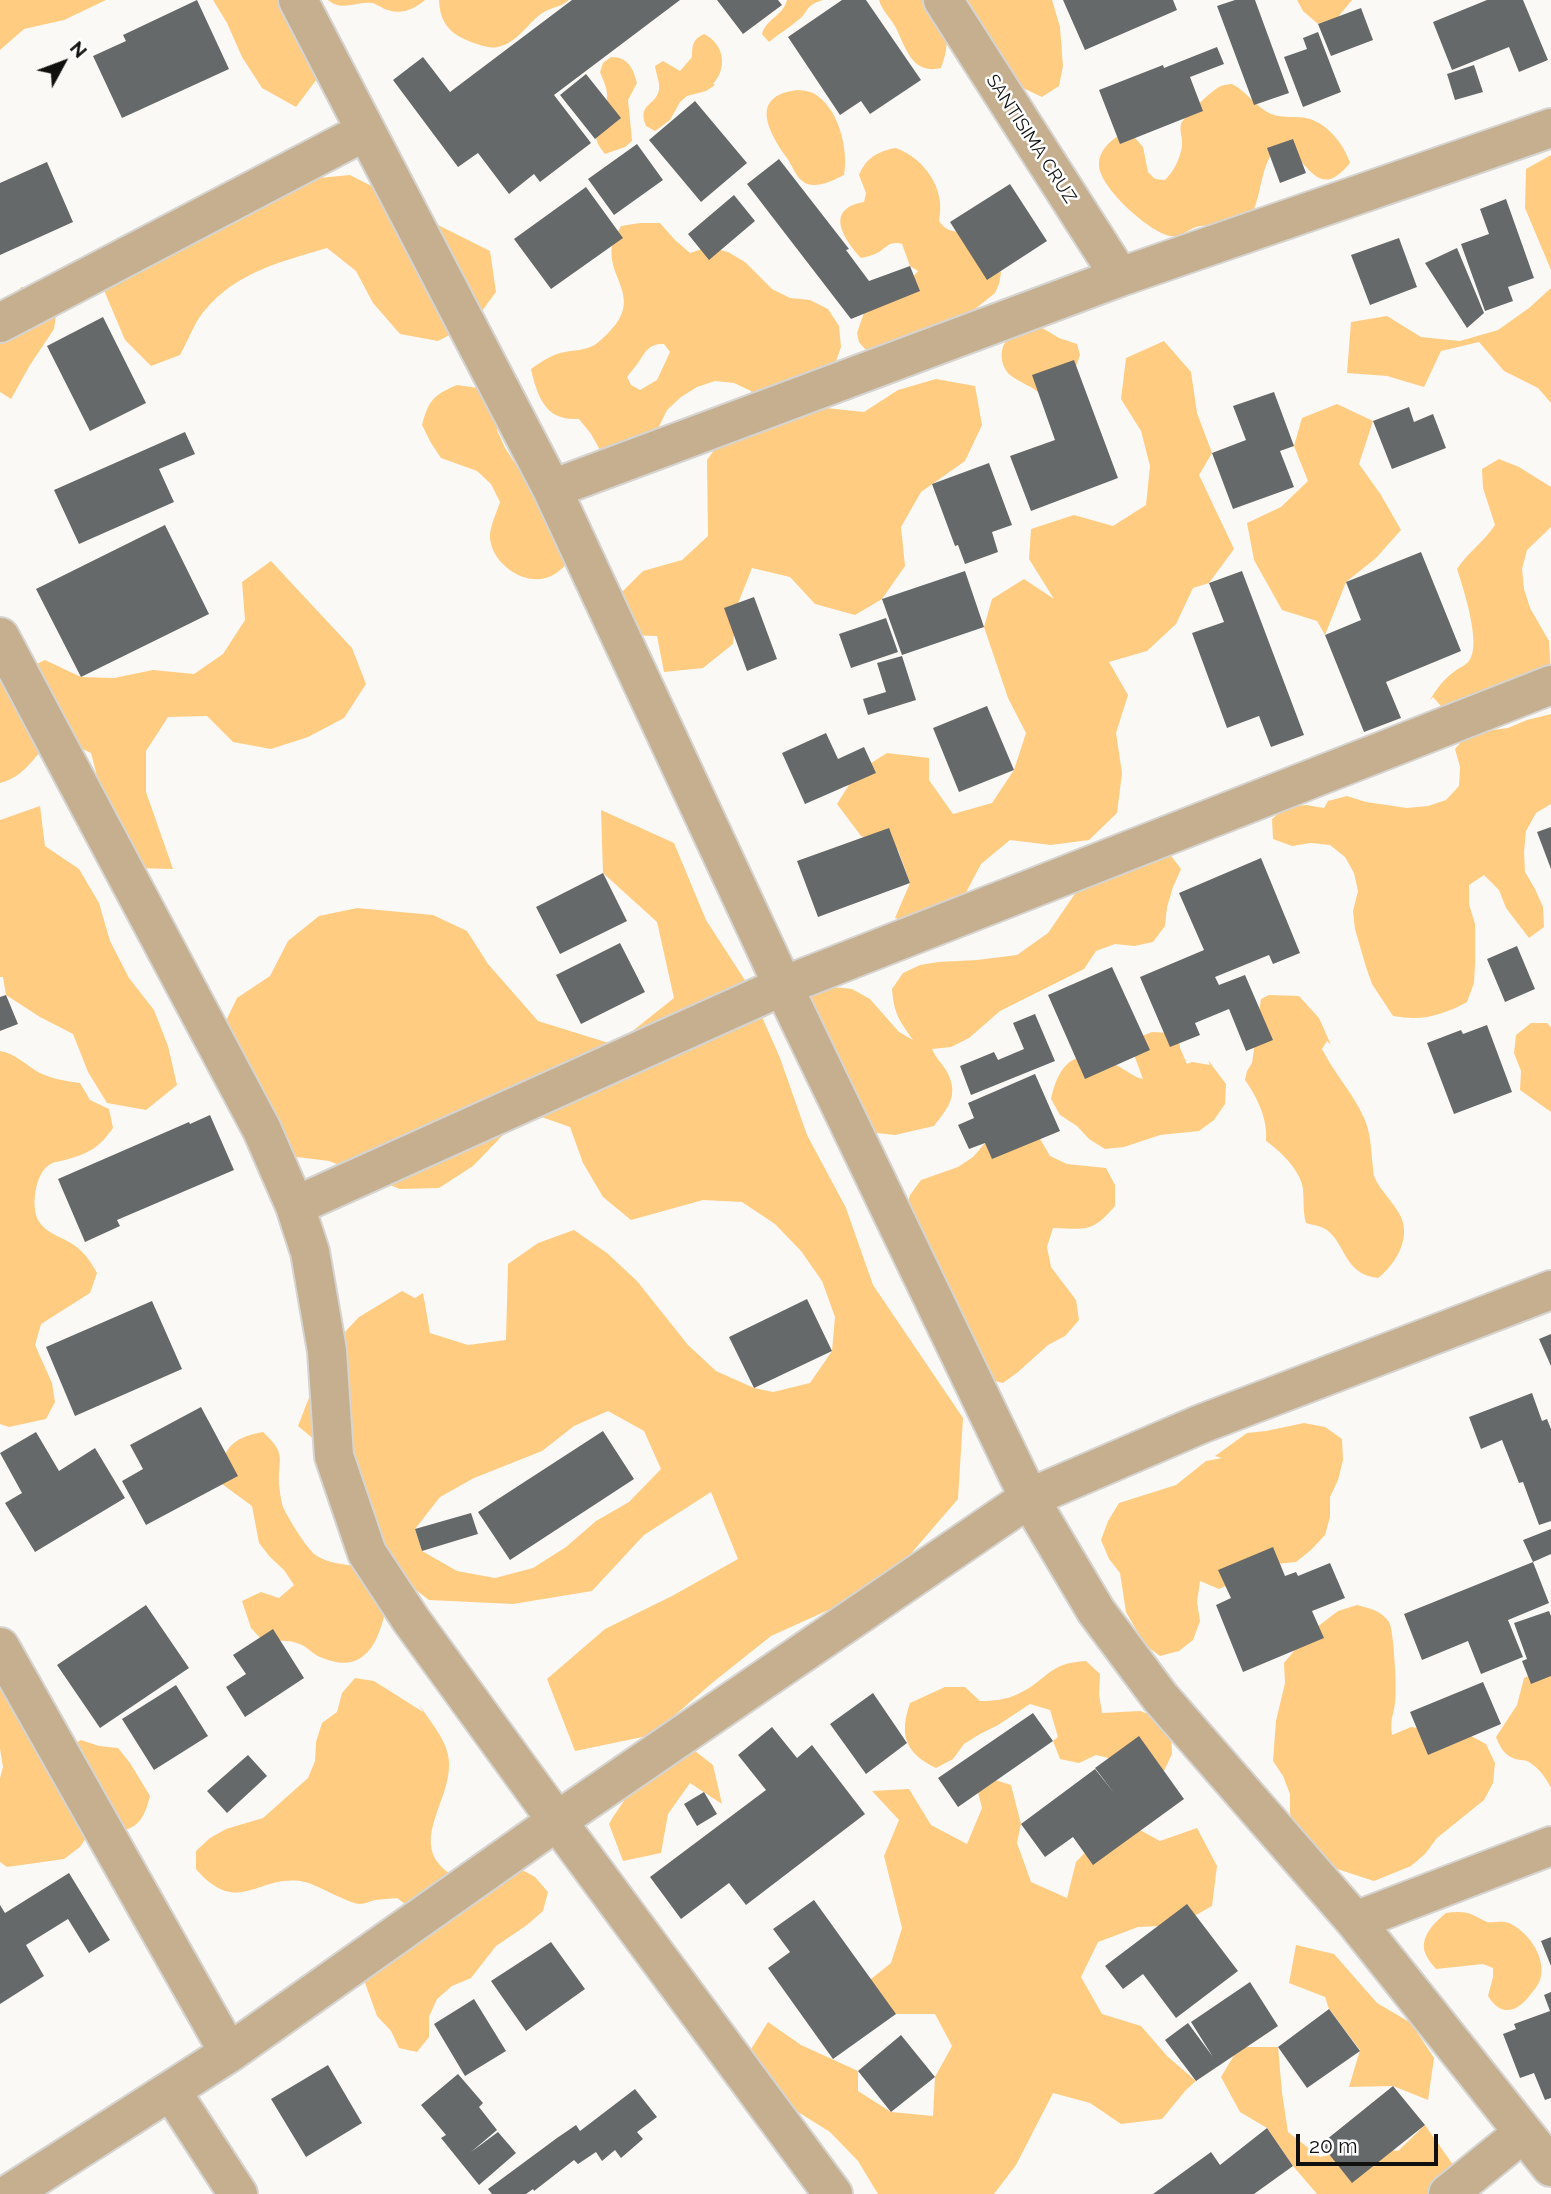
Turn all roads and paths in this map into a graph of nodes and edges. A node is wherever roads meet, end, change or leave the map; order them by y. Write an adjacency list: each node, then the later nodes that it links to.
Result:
1 (298, 0): 4 (street)
2 (943, 0): 5 (street, SANTISIMA CRUZ)
3 (1551, 128): 5 (street)
4 (366, 131): 6 (street); 7 (street)
5 (1120, 277): 7 (street)
6 (0, 323)
7 (552, 489): 10 (street)
8 (0, 637): 11 (street)
9 (1551, 685): 10 (street)
10 (783, 986): 11 (street); 13 (street)
11 (295, 1206): 15 (street)
12 (1551, 1290): 13 (street)
13 (1029, 1498): 15 (street); 17 (street)
14 (0, 1647): 18 (street)
15 (557, 1821): 18 (street); 24 (street)
16 (1551, 1846): 17 (street)
17 (1355, 1921): 20 (street)
18 (229, 2053): 19 (street)
19 (172, 2091): 22 (street); 23 (street)
20 (1523, 2133): 21 (street); 25 (street)
21 (1551, 2167)
22 (9, 2194)
23 (238, 2194)
24 (833, 2194)
25 (1448, 2194)

